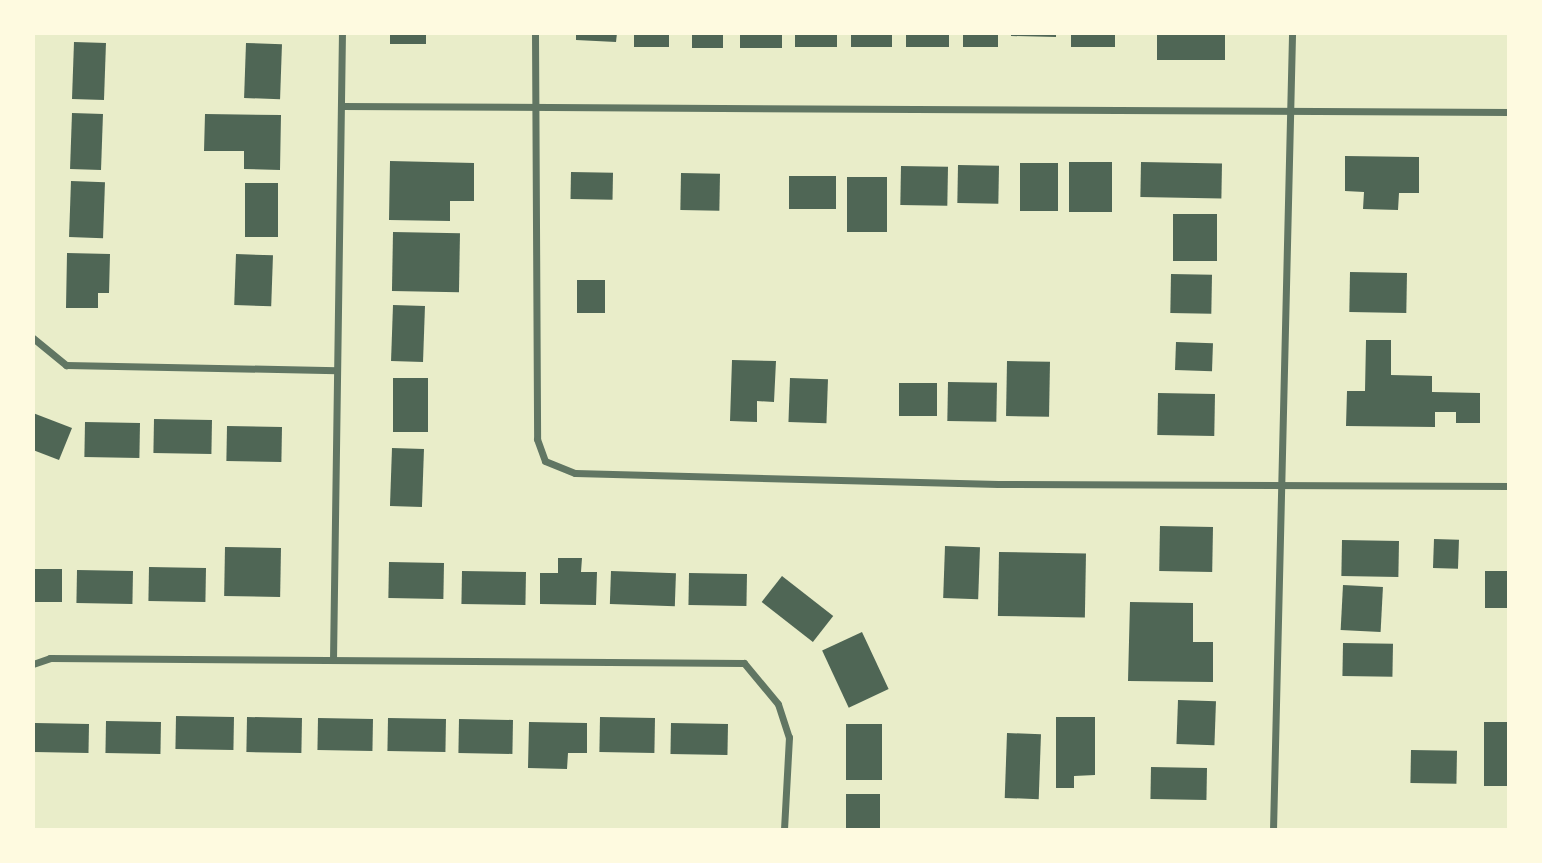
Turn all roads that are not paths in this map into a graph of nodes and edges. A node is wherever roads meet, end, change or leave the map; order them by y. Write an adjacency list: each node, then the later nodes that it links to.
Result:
1 (342, 33): 4 (street)
2 (535, 33): 5 (street)
3 (1292, 33): 6 (street)
4 (341, 106): 5 (street); 9 (street)
5 (533, 110): 6 (street); 10 (street)
6 (1290, 110): 7 (street); 10 (street)
7 (1509, 112)
8 (33, 338): 9 (street)
9 (337, 370): 12 (street)
10 (1280, 485): 11 (street); 15 (street)
11 (1509, 486)
12 (333, 660): 13 (street); 14 (street)
13 (33, 664)
14 (784, 830)
15 (1273, 830)

